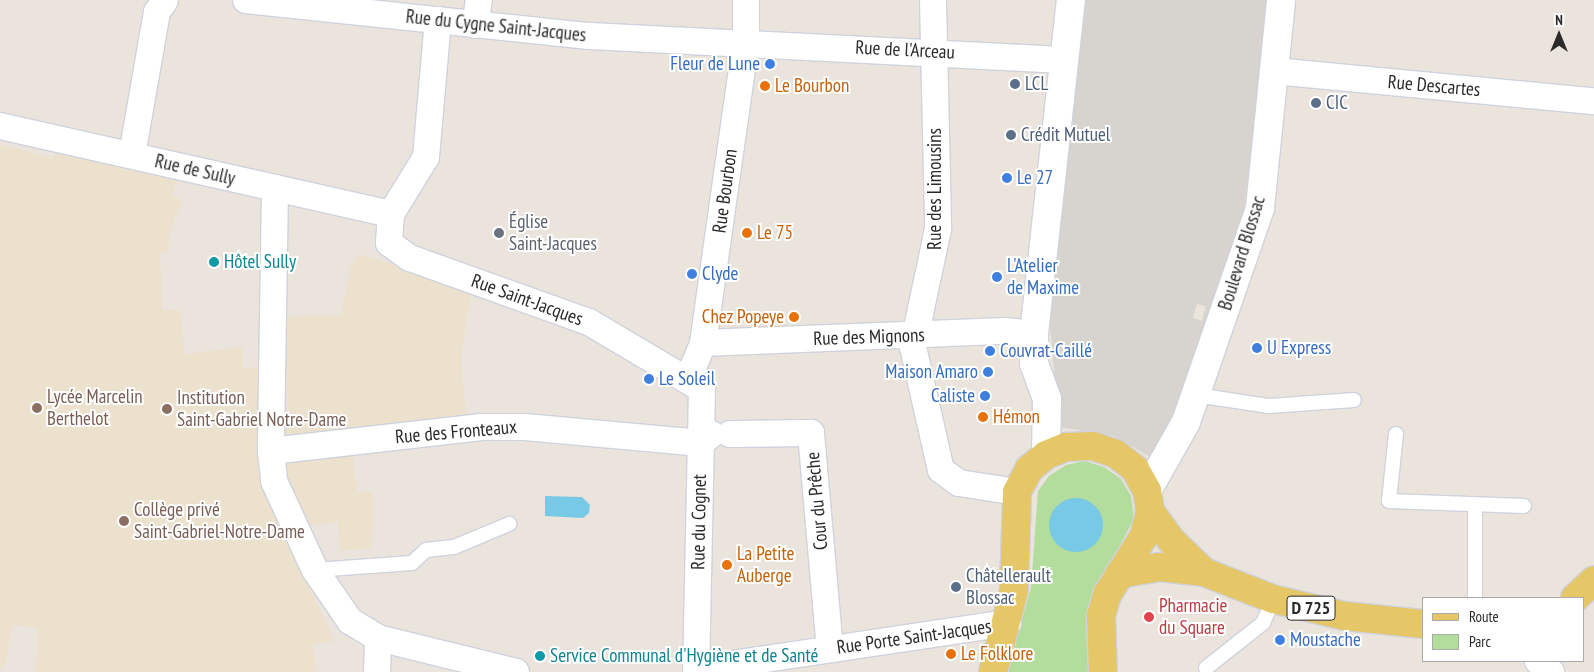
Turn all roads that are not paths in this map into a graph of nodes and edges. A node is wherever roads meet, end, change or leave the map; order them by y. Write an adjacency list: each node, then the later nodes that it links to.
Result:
1 (165, 0): 15 (street)
2 (246, 0): 8 (street, Rue du Cygne Saint-Jacques)
3 (746, 0): 9 (street, Rue Bourbon)
4 (933, 0): 10 (street, Rue des Limousins)
5 (1071, 0): 11 (main road)
6 (1281, 0): 12 (main road, Boulevard Blossac)
7 (477, 12): 8 (street, Rue du Cygne Saint-Jacques); 9 (street, Rue du Cygne Saint-Jacques)
8 (438, 20): 17 (street)
9 (746, 41): 10 (street, Rue de l'Arceau); 20 (street, Rue Bourbon)
10 (932, 51): 11 (street, Rue de l'Arceau); 19 (street, Rue des Limousins)
11 (1064, 60): 18 (main road)
12 (1274, 71): 13 (street, Rue Descartes); 22 (main road, Boulevard Blossac)
13 (1594, 101)
14 (0, 126): 15 (street, Rue de Sully)
15 (132, 155): 16 (street, Rue de Sully)
16 (275, 188): 17 (street, Rue de Sully); 26 (street)
17 (391, 214): 21 (street, Rue Saint-Jacques)
18 (1034, 334): 19 (street, Rue des Mignons); 27 (main road)
19 (914, 335): 20 (street, Rue des Mignons); 28 (street, Rue des Limousins)
20 (704, 343): 21 (street, Rue Bourbon)
21 (688, 379): 25 (street, Rue du Cognet)
22 (1196, 395): 23 (lane); 29 (main road, Boulevard Blossac)
23 (1354, 400)
24 (1396, 434): 30 (lane)
25 (714, 437): 26 (street, Rue des Fronteaux); 41 (street, Cour du Prêche); 46 (street, Rue du Cognet)
26 (271, 450): 33 (street)
27 (1046, 455): 28 (main road); 29 (main road)
28 (1017, 492): 38 (main road)
29 (1149, 501): 34 (main road, D 725); 35 (main road)
30 (1474, 504): 31 (lane); 36 (lane)
31 (1524, 506)
32 (508, 524): 33 (lane)
33 (315, 570): 40 (street)
34 (1204, 572): 35 (main road, D 725); 37 (main road, D 725)
35 (1119, 574): 49 (main road)
36 (1475, 597)
37 (1273, 599): 39 (main road, D 725); 43 (lane)
38 (1008, 623): 41 (street, Rue Porte Saint-Jacques); 48 (main road)
39 (1422, 624)
40 (378, 638): 44 (street); 45 (street)
41 (830, 649): 47 (street, Rue Porte Saint-Jacques)
42 (1539, 662): 50 (street)
43 (1206, 668)
44 (377, 672)
45 (516, 672)
46 (696, 672)
47 (702, 672)
48 (993, 672)
49 (1103, 672)
50 (1551, 672)

